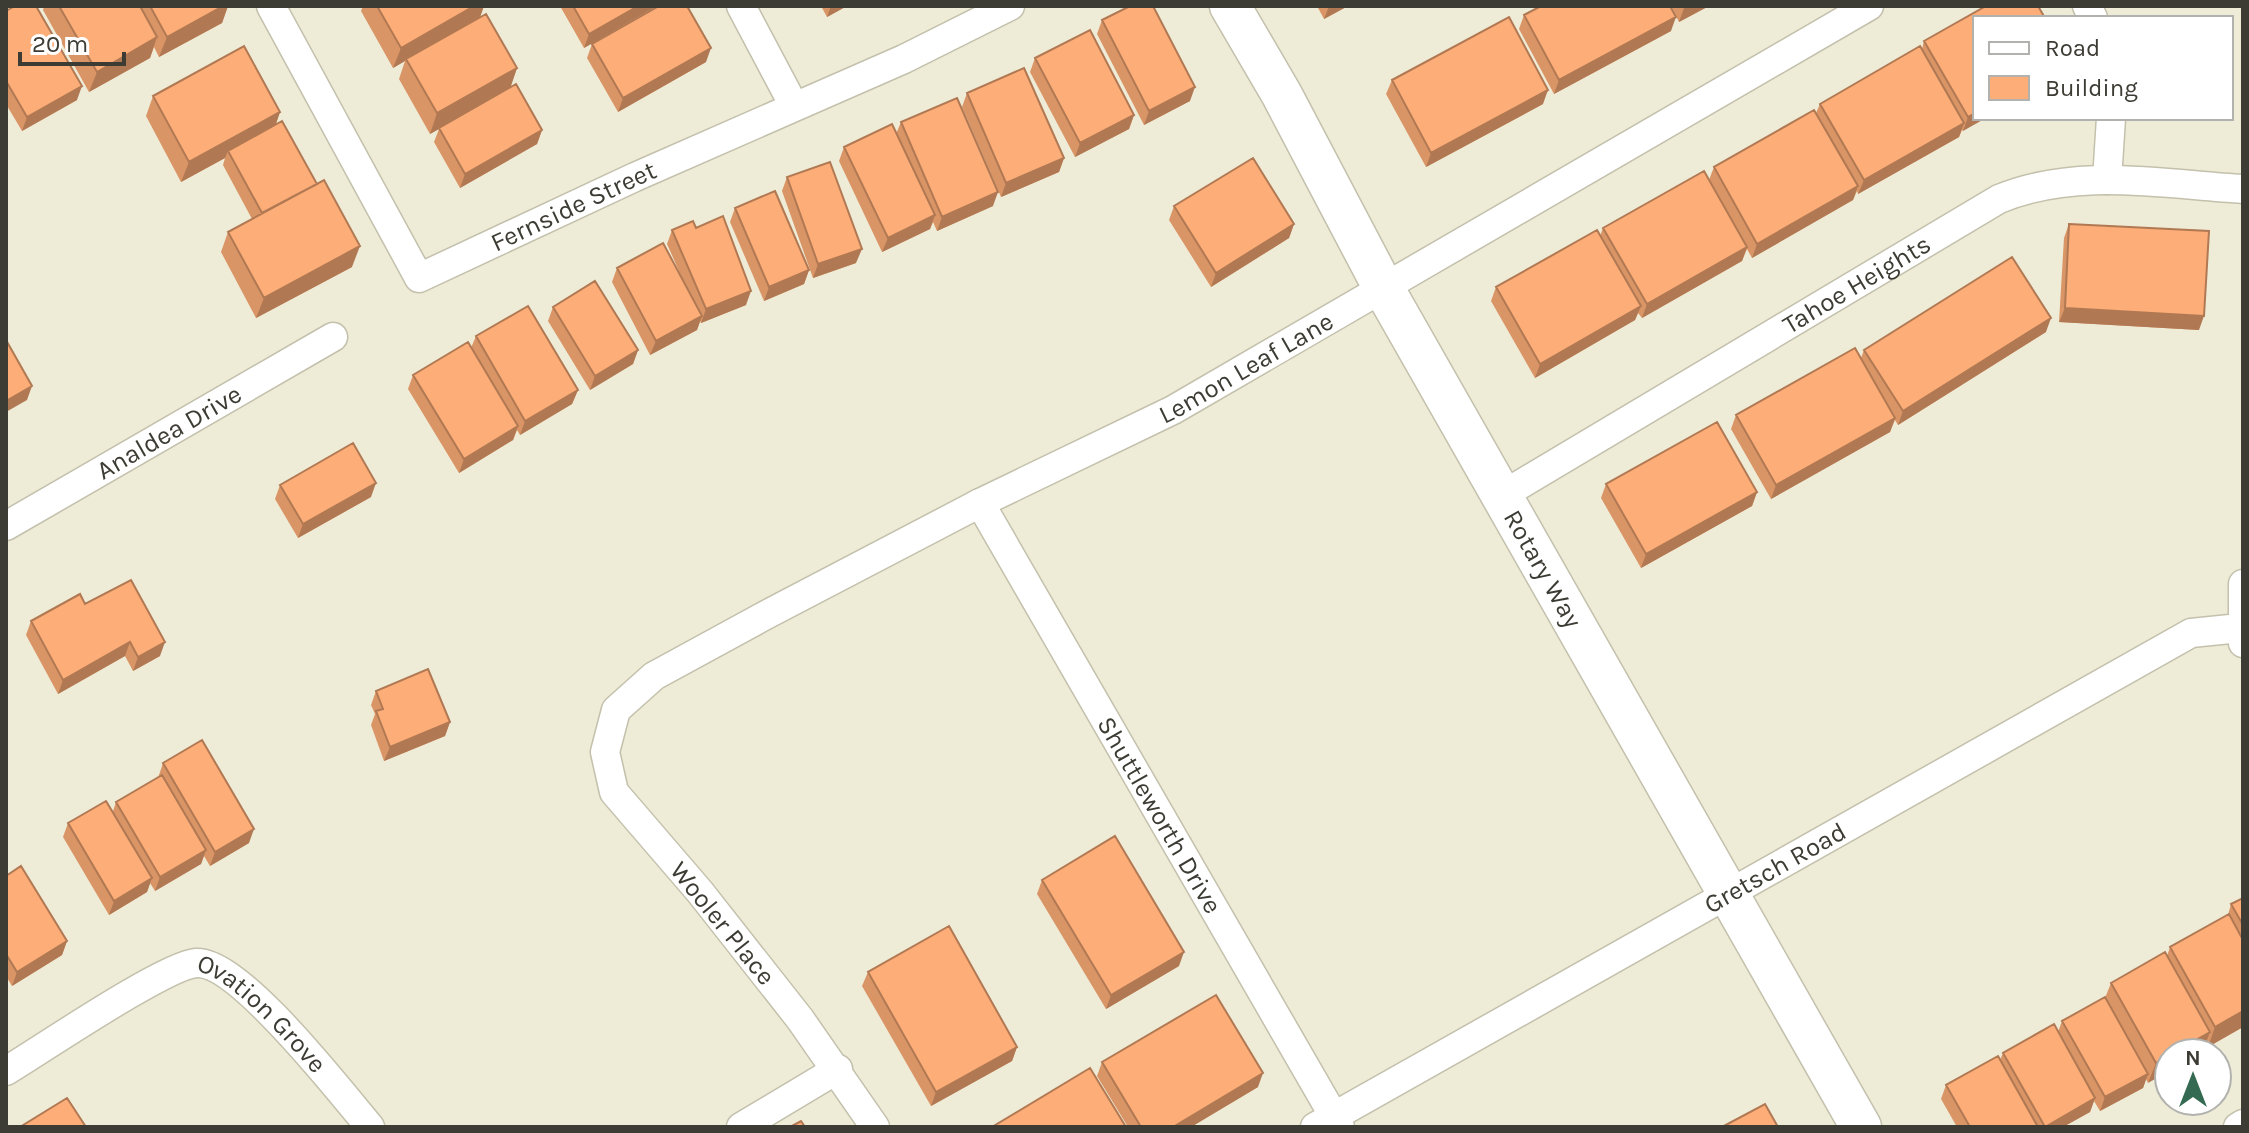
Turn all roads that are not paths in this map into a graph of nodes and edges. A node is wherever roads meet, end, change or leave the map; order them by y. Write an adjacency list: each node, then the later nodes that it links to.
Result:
1 (271, 6): 6 (street, Fernside Street)
2 (741, 6): 6 (street)
3 (1010, 6): 6 (street, Fernside Street)
4 (1230, 6): 10 (street, Rotary Way)
5 (1869, 6): 10 (street, Lemon Leaf Lane)
6 (794, 106)
7 (2111, 120): 8 (street)
8 (2107, 180): 9 (street, Tahoe Heights); 12 (street, Tahoe Heights)
9 (2243, 189)
10 (1384, 289): 12 (street, Rotary Way); 13 (street, Lemon Leaf Lane)
11 (333, 337): 14 (street, Analdea Drive)
12 (1501, 496): 18 (street, Rotary Way)
13 (980, 503): 17 (street, Lemon Leaf Lane); 21 (street, Shuttleworth Drive)
14 (6, 526)
15 (2243, 584): 16 (street)
16 (2242, 635): 18 (street, Gretsch Road)
17 (616, 710): 19 (street, Wooler Place)
18 (1728, 897): 21 (street, Gretsch Road); 26 (street, Rotary Way)
19 (838, 1069): 24 (street); 25 (street, Wooler Place)
20 (6, 1071): 23 (street, Ovation Grove)
21 (1329, 1123)
22 (2243, 1124): 27 (street)
23 (370, 1127)
24 (741, 1127)
25 (875, 1127)
26 (1861, 1127)
27 (2238, 1127)

